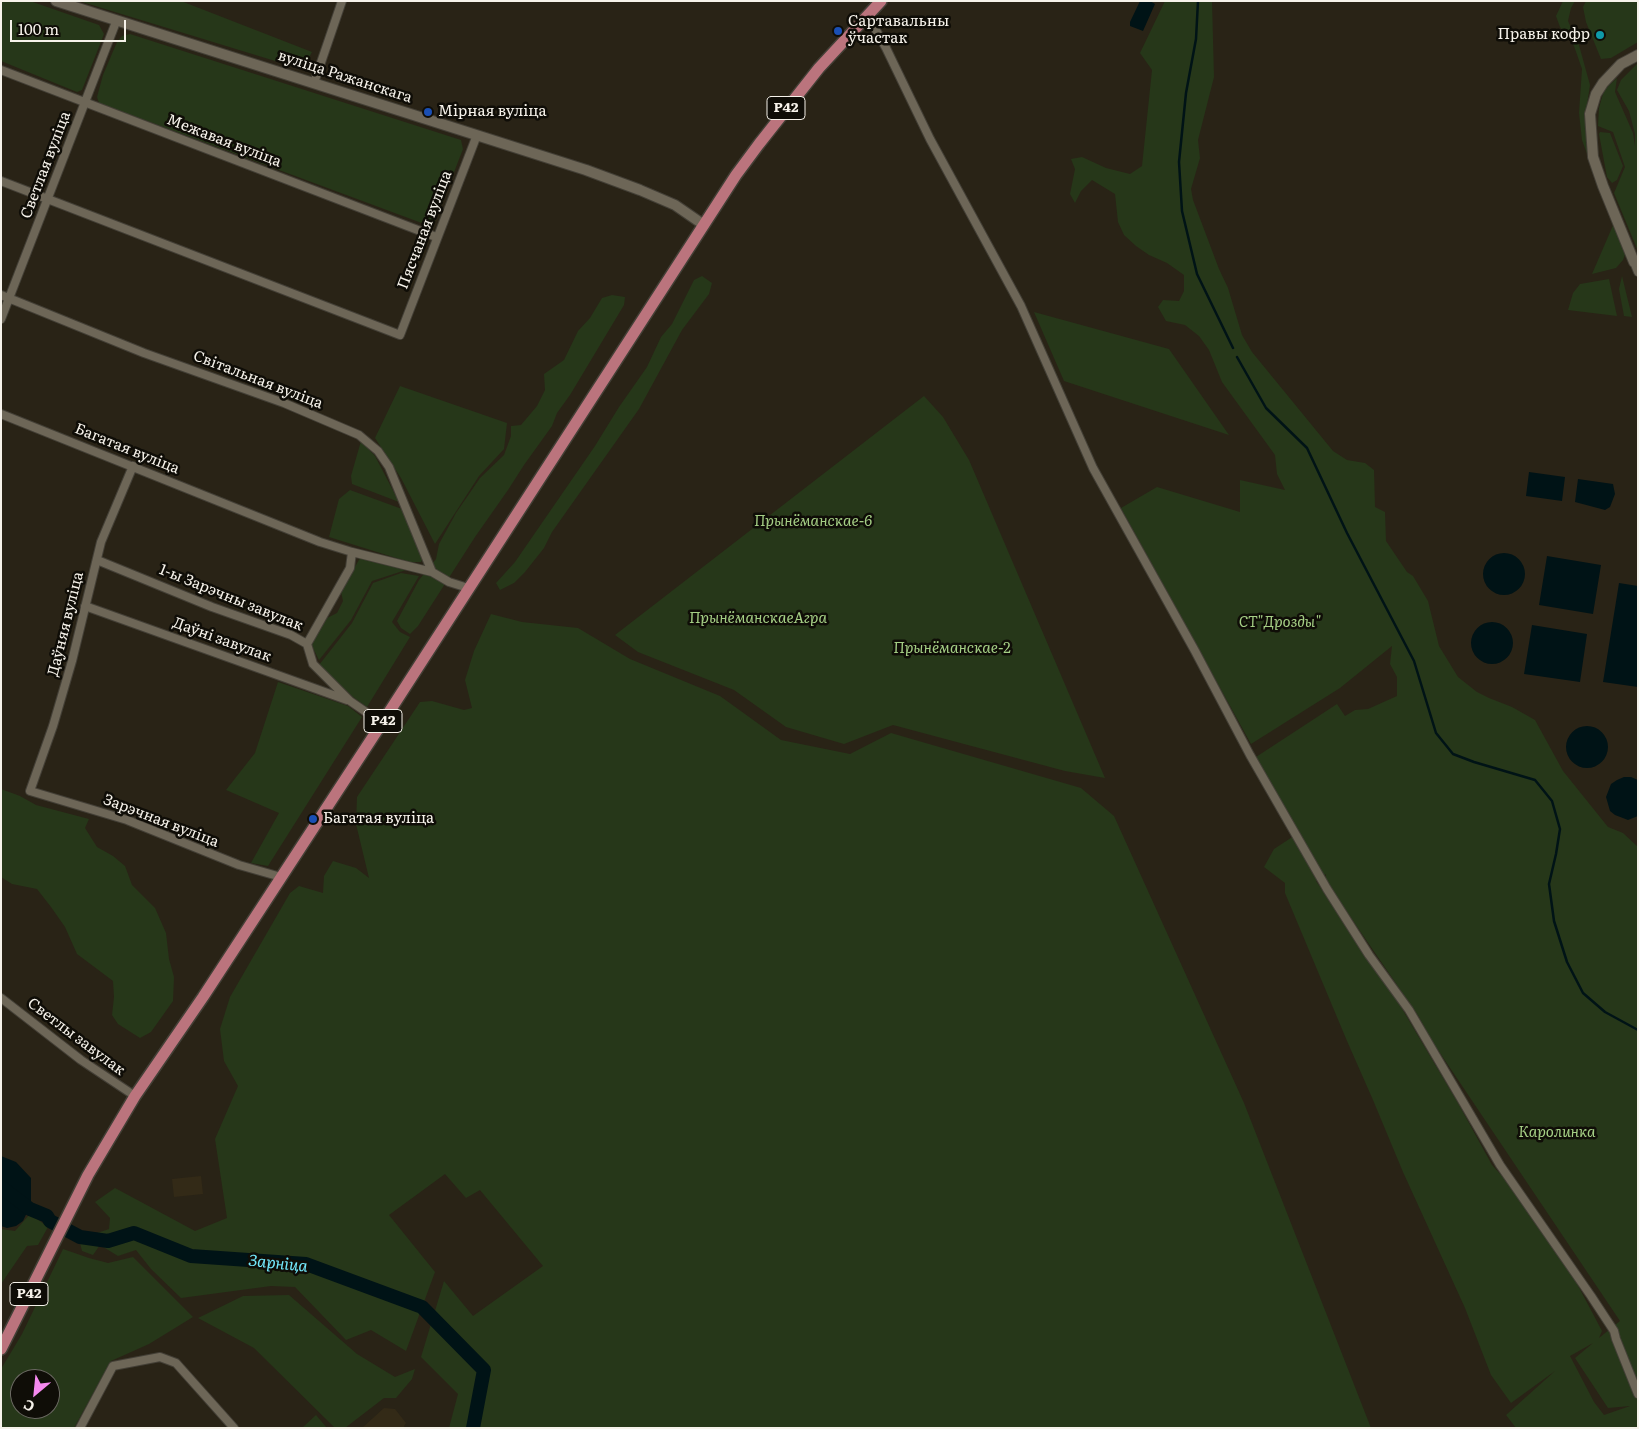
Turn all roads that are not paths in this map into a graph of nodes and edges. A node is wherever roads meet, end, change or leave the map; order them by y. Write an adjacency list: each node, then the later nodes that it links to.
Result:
1 (56, 1): 5 (street, вуліца Ражанскага)
2 (342, 1): 8 (street)
3 (881, 1): 4 (main road, Р42)
4 (868, 16): 13 (main road, Р42); 33 (street)
5 (116, 22): 8 (street, вуліца Ражанскага); 9 (street, Светлая вуліца)
6 (1638, 55): 15 (street)
7 (1, 70): 9 (street, Межавая вуліца)
8 (314, 83): 10 (street, вуліца Ражанскага)
9 (85, 102): 12 (street, Светлая вуліца); 14 (street, Межавая вуліца)
10 (476, 135): 13 (street, вуліца Ражанскага); 14 (street, Пясчаная вуліца)
11 (1, 181): 12 (street)
12 (48, 198): 14 (street, Пясчаная вуліца); 16 (street, Светлая вуліца)
13 (704, 225): 23 (main road, Р42)
14 (436, 237)
15 (1636, 267)
16 (5, 296): 17 (street, Светлая вуліца); 22 (street, Світальная вуліца)
17 (1, 319)
18 (1, 414): 19 (street, Багатая вуліца)
19 (133, 466): 20 (street, Багатая вуліца); 21 (street, Даўняя вуліца)
20 (352, 552): 22 (street, Багатая вуліца); 25 (street)
21 (97, 560): 24 (street, Даўняя вуліца); 25 (street, 1-ы Зарэчны завулак)
22 (432, 572): 23 (street, Багатая вуліца)
23 (468, 588): 27 (main road, Р42)
24 (85, 606): 26 (street, Даўні завулак); 28 (street, Даўняя вуліца)
25 (307, 644): 26 (street, 1-ы Зарэчны завулак)
26 (350, 701): 27 (street, 1-ы Зарэчны завулак)
27 (382, 723): 29 (main road, Р42)
28 (30, 791): 29 (street, Зарэчная вуліца)
29 (281, 877): 31 (main road, Р42)
30 (1, 998): 31 (street, Светлы завулак)
31 (131, 1093): 32 (main road, Р42)
32 (1, 1349)
33 (1638, 1394)
34 (80, 1428): 35 (street)
35 (234, 1428)

